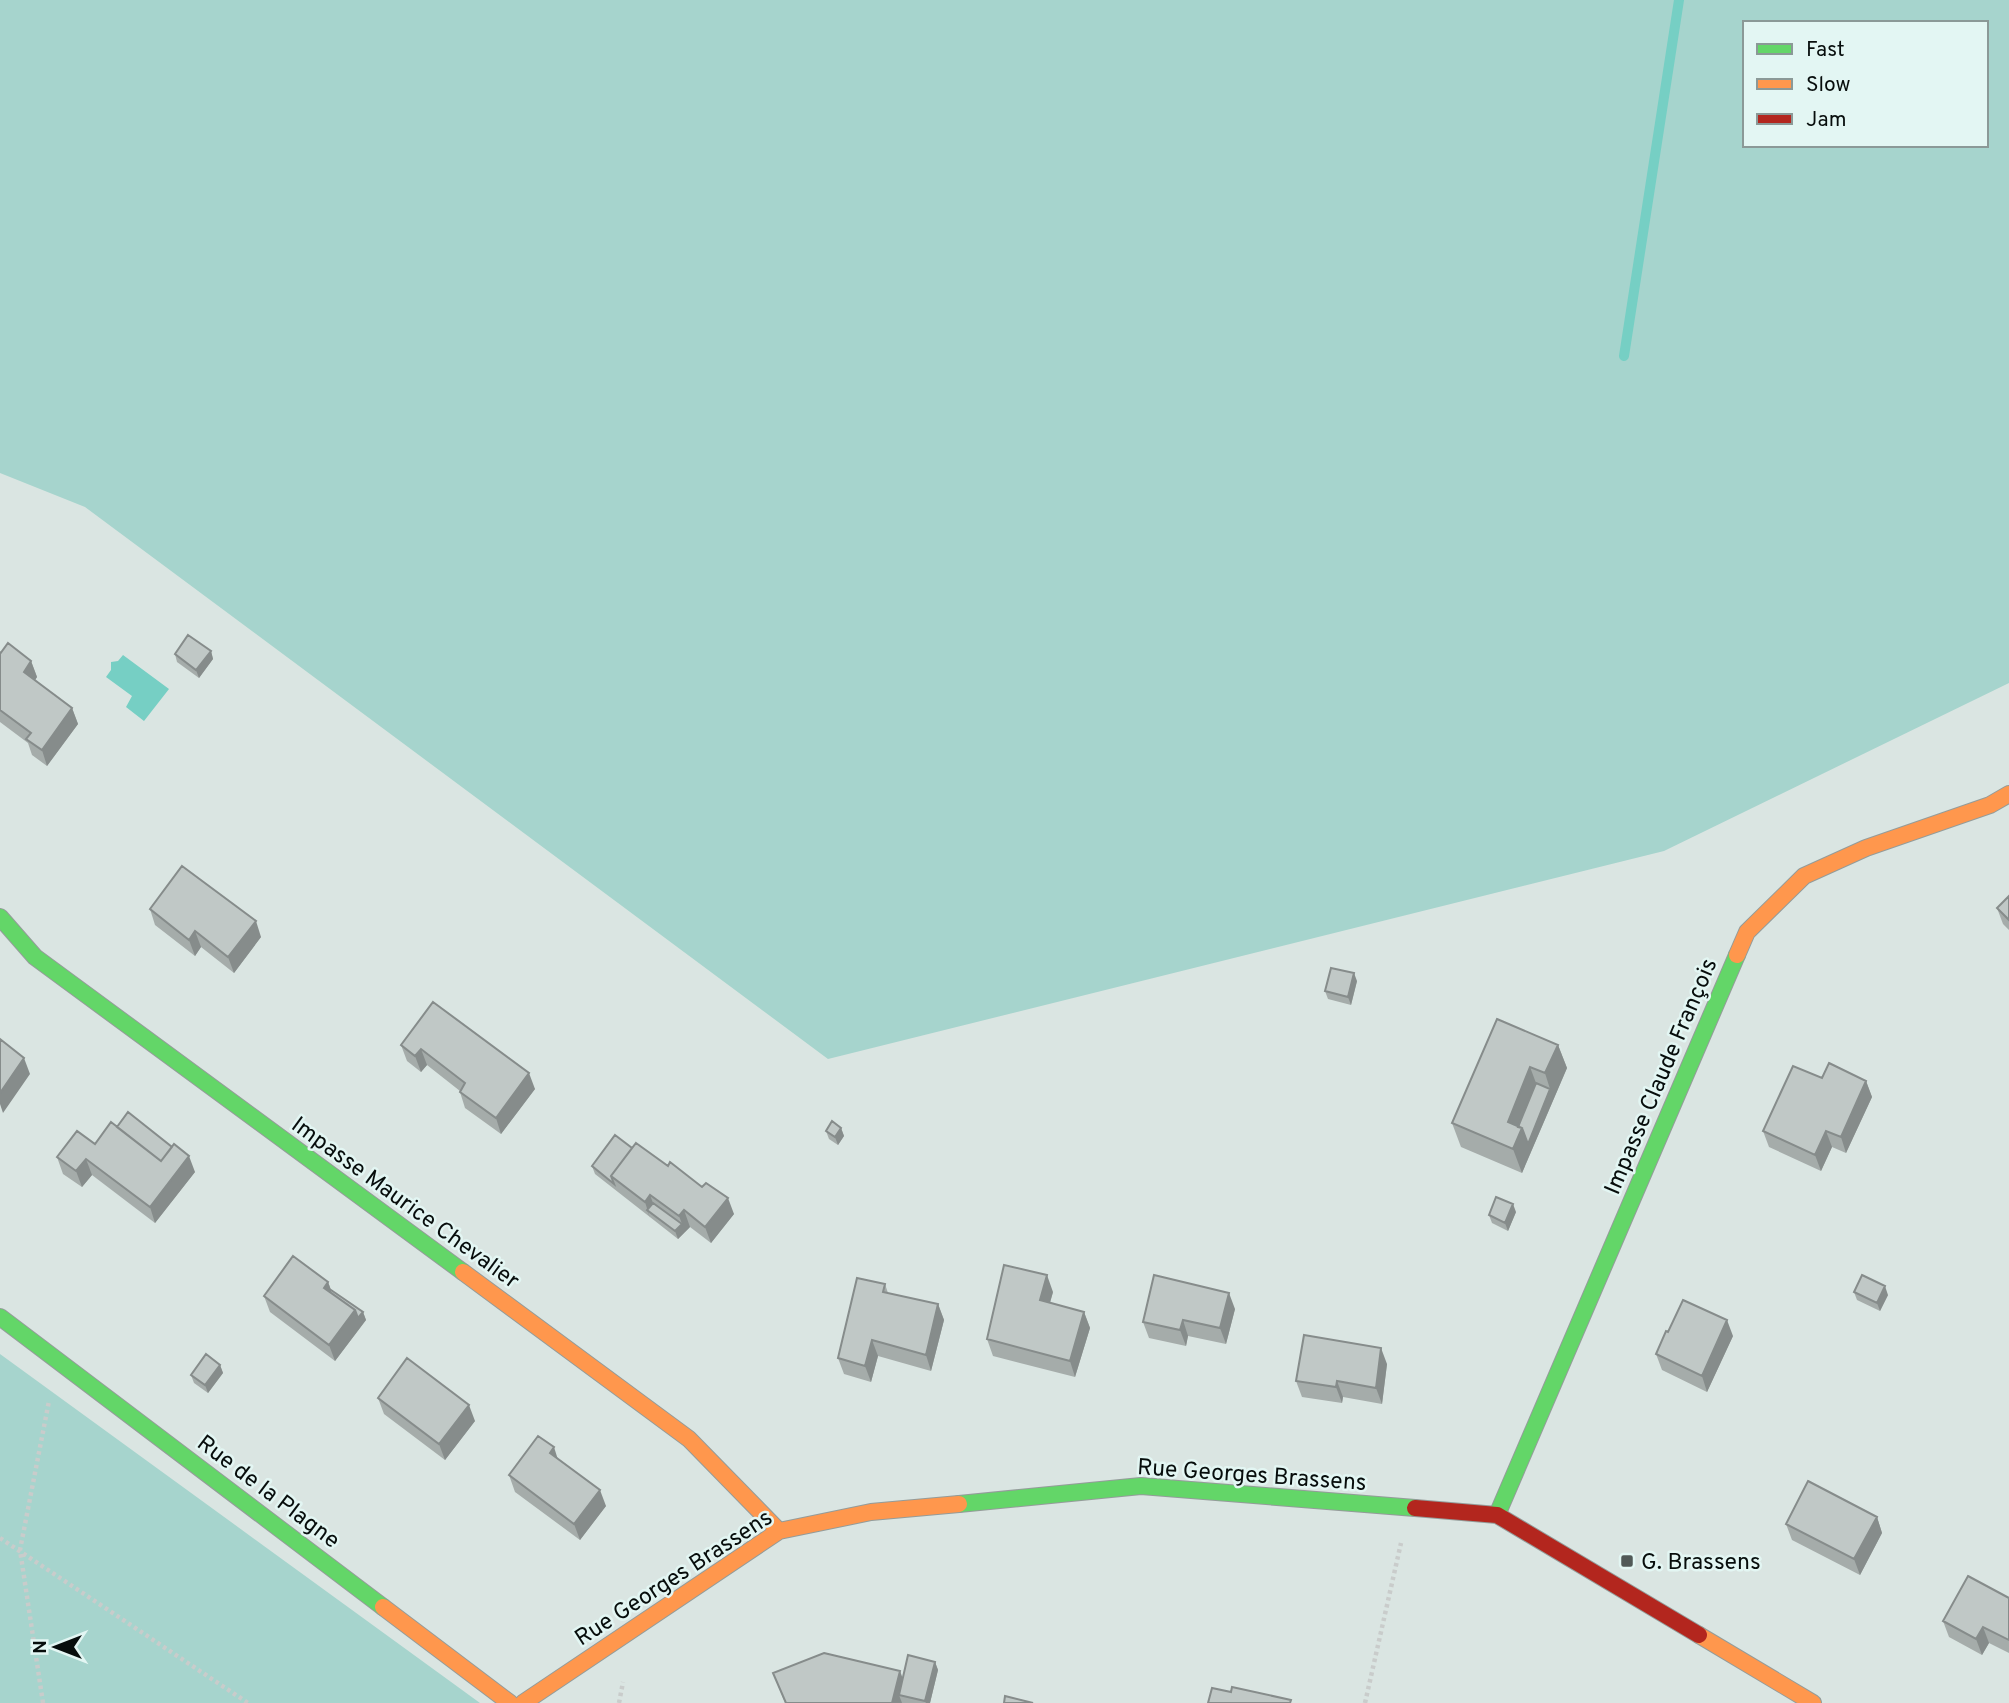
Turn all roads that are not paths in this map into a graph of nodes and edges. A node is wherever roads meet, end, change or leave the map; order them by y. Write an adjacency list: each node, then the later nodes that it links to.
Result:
1 (2009, 794): 4 (street, Impasse Claude François)
2 (0, 917): 5 (street, Impasse Maurice Chevalier)
3 (0, 1317): 6 (street, Rue de la Plagne)
4 (1497, 1516): 5 (street, Rue Georges Brassens); 8 (street, Rue Georges Brassens)
5 (779, 1531): 7 (street, Rue Georges Brassens)
6 (510, 1703)
7 (523, 1703)
8 (1813, 1703)

